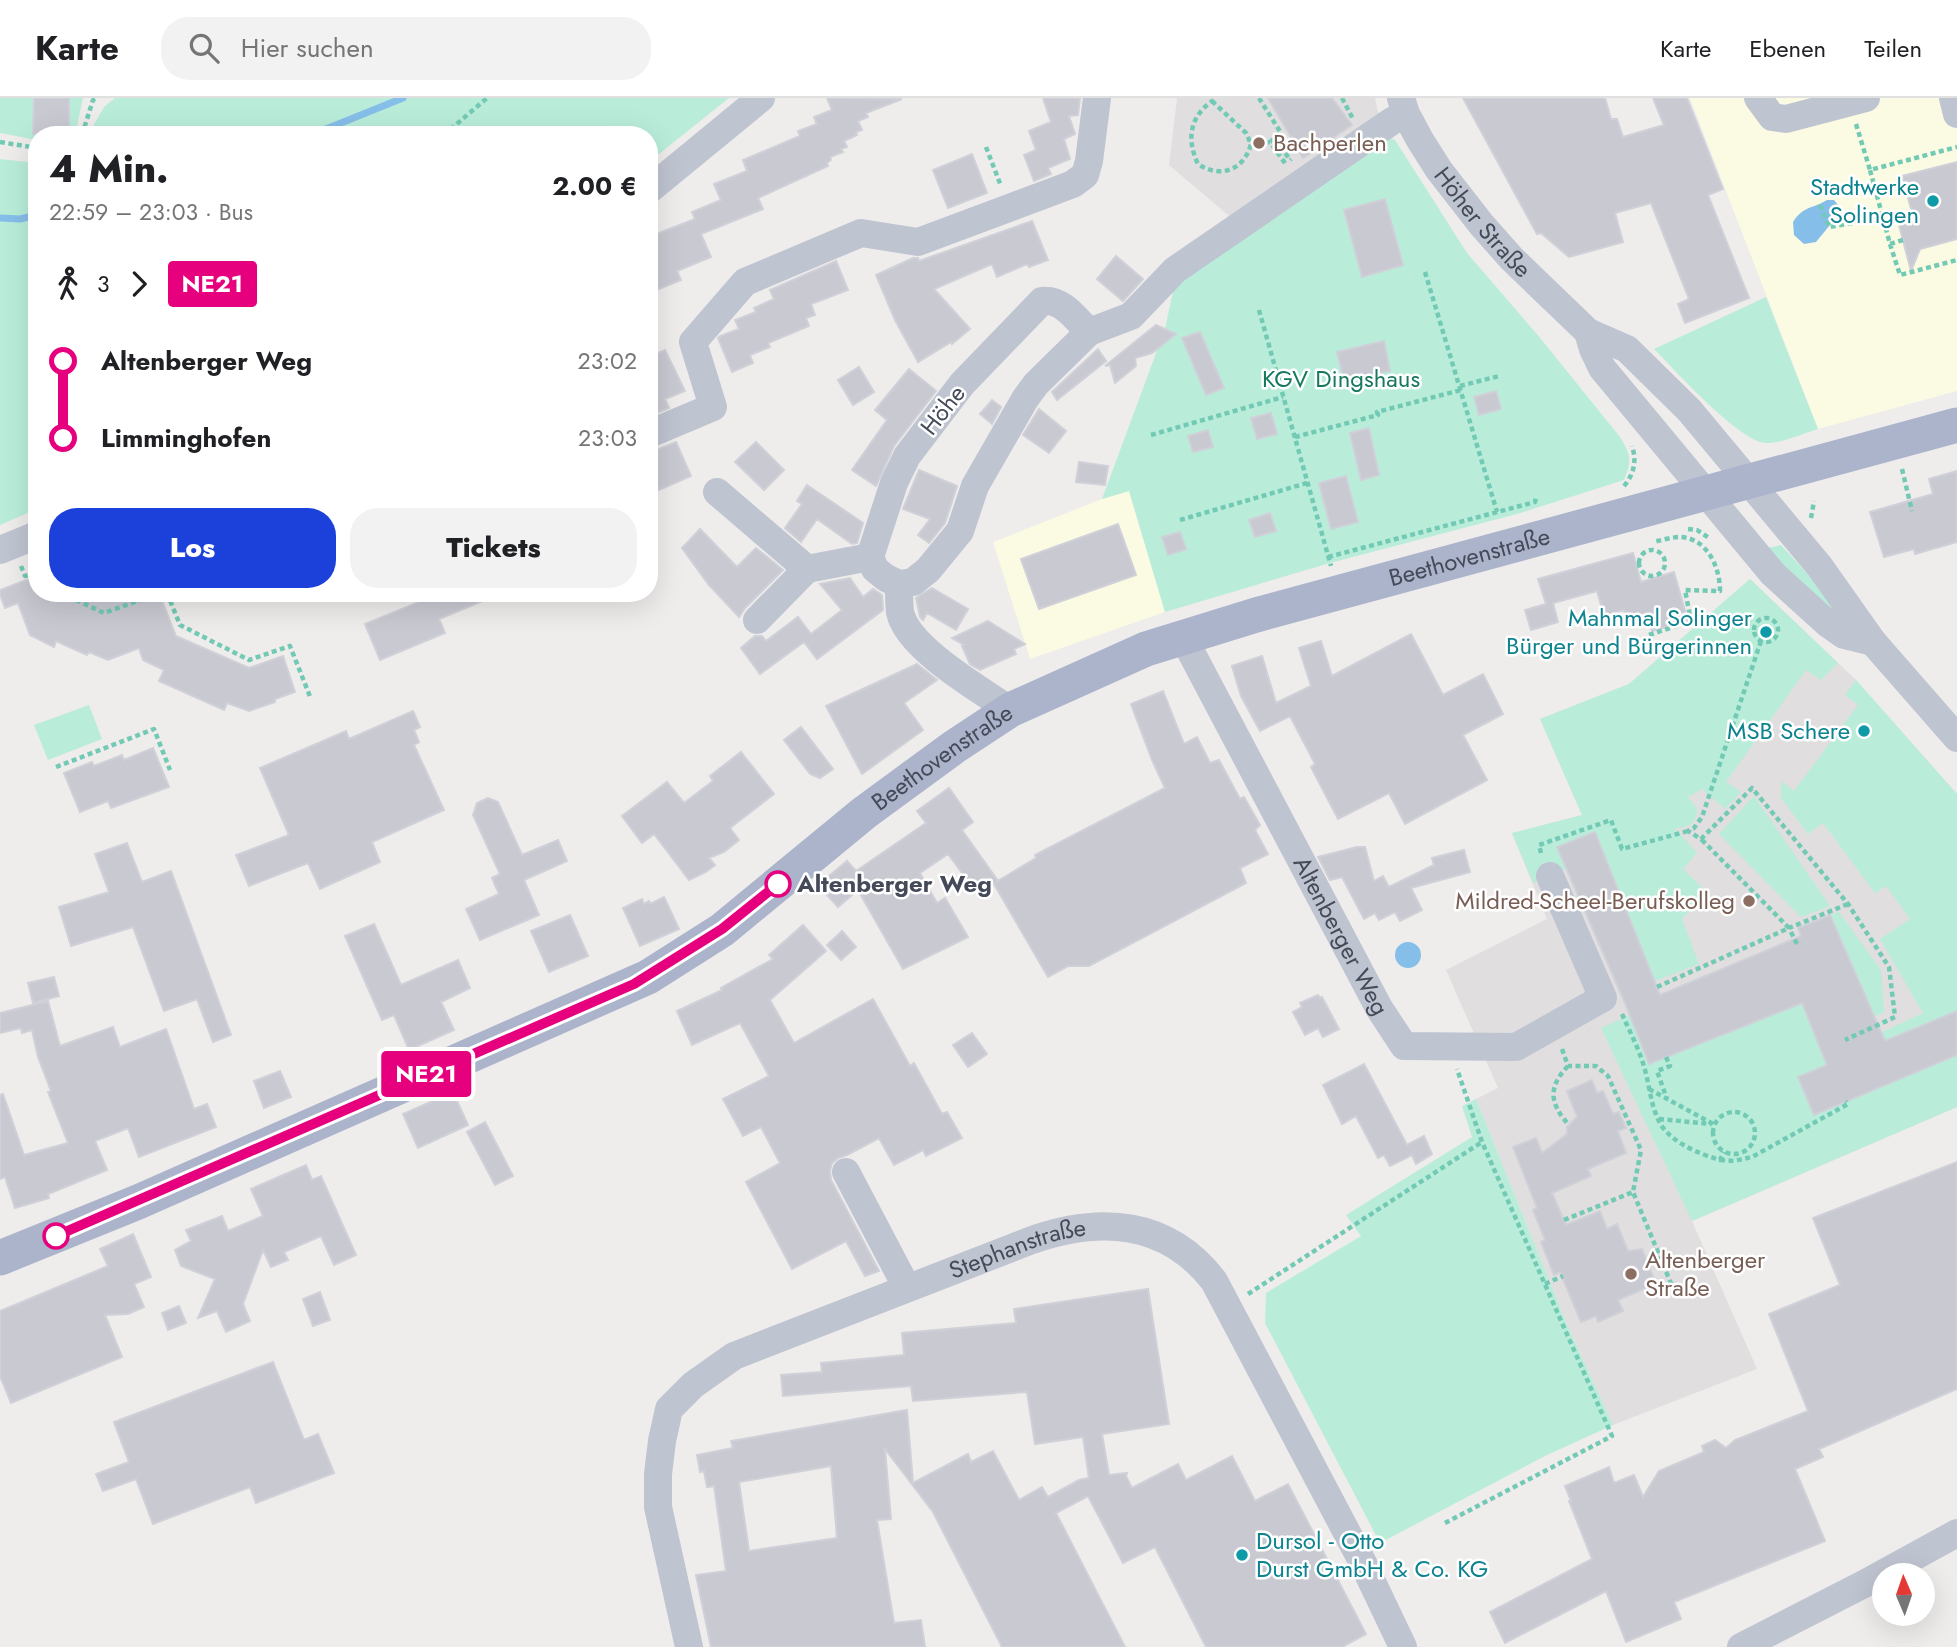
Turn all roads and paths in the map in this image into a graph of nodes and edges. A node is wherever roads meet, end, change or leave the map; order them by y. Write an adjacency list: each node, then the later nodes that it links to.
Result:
1 (96, 98): 14 (path)
2 (487, 98): 15 (path)
3 (761, 98): 25 (street)
4 (1097, 98): 27 (street)
5 (1259, 98): 16 (path)
6 (1342, 98): 13 (path)
7 (1758, 98): 10 (street)
8 (1953, 98): 12 (street)
9 (1213, 100): 18 (path); 18 (path)
10 (1857, 100): 24 (path)
11 (1404, 106): 34 (street); 35 (street, Höher Straße)
12 (1957, 114)
13 (1356, 124)
14 (85, 126)
15 (454, 126)
16 (1273, 141): 18 (path); 22 (path); 23 (path)
17 (0, 142): 19 (path)
18 (1251, 144)
19 (28, 147)
20 (1957, 147): 24 (path)
21 (986, 148): 27 (path)
22 (1290, 160)
23 (1297, 165)
24 (1870, 170): 28 (path)
25 (658, 183)
26 (1820, 205): 28 (path)
27 (1009, 208): 40 (street)
28 (1884, 218): 30 (path)
29 (1903, 240): 30 (path)
30 (1890, 243): 31 (path)
31 (1957, 260)
32 (1425, 272): 37 (path)
33 (1259, 310): 38 (path)
34 (1089, 332): 57 (street, Höhe); 64 (street)
35 (1588, 332): 45 (street, Höher Straße); 49 (street, Höher Straße)
36 (1499, 376): 37 (path)
37 (1460, 388): 42 (path); 52 (path)
38 (1283, 397): 41 (path); 42 (path)
39 (1957, 425): 45 (main road, Beethovenstraße)
40 (658, 430)
41 (1152, 435)
42 (1295, 437): 46 (path)
43 (1630, 442): 47 (path)
44 (1900, 465): 51 (path)
45 (1749, 481): 49 (main road, Beethovenstraße); 72 (street, Höher Straße)
46 (1307, 483): 53 (path); 58 (path)
47 (1616, 490)
48 (717, 492): 61 (street)
49 (1707, 493): 70 (main road, Beethovenstraße); 72 (street, Höher Straße)
50 (1536, 497): 52 (path)
51 (1912, 511)
52 (1497, 512): 58 (path)
53 (1180, 520)
54 (28, 539): 56 (street)
55 (1717, 543): 69 (path)
56 (0, 550)
57 (870, 557): 61 (street); 64 (street)
58 (1328, 557): 60 (path)
59 (1639, 564): 59 (path)
60 (1331, 567)
61 (807, 569): 68 (street)
62 (28, 575): 63 (path)
63 (25, 576)
64 (899, 584): 74 (street)
65 (81, 602): 66 (path)
66 (133, 602)
67 (171, 602): 73 (path)
68 (757, 620)
69 (1649, 635)
70 (1183, 637): 74 (main road, Beethovenstraße); 88 (street, Altenberger Weg)
71 (1761, 641): 71 (path); 78 (path)
72 (1874, 642): 75 (street, Höher Straße)
73 (311, 698)
74 (1010, 710): 103 (main road, Beethovenstraße)
75 (1957, 737)
76 (56, 767): 77 (path)
77 (170, 770)
78 (1688, 831): 79 (path); 80 (path)
79 (1701, 839): 81 (path); 82 (path)
80 (1550, 876): 85 (street)
81 (1848, 904): 82 (path); 87 (path)
82 (1789, 928): 83 (path); 84 (path)
83 (1797, 944)
84 (1657, 987)
85 (1603, 998): 86 (street, Altenberger Weg); 91 (path)
86 (1552, 1027): 88 (street, Altenberger Weg); 90 (path)
87 (1845, 1040)
88 (1448, 1046): 97 (path)
89 (1665, 1057): 92 (path)
90 (1568, 1066): 95 (path); 101 (path)
91 (1648, 1088): 92 (path); 94 (path)
92 (1668, 1100): 96 (path)
93 (1846, 1101): 99 (path)
94 (1659, 1119): 96 (path); 99 (path)
95 (1569, 1125)
96 (1715, 1125): 98 (path); 98 (path)
97 (1482, 1142): 105 (path); 108 (path)
98 (1724, 1152): 99 (path)
99 (1720, 1160)
100 (846, 1172): 106 (street)
101 (1633, 1192): 102 (path); 107 (path)
102 (1564, 1220)
103 (0, 1258)
104 (1563, 1276): 105 (path)
105 (1545, 1284): 109 (path)
106 (907, 1288): 108 (street, Stephanstraße); 111 (street, Stephanstraße)
107 (1644, 1289)
108 (1229, 1306): 112 (street, Stephanstraße)
109 (1445, 1523)
110 (1957, 1533): 113 (street)
111 (689, 1647)
112 (1403, 1647)
113 (1741, 1647)

